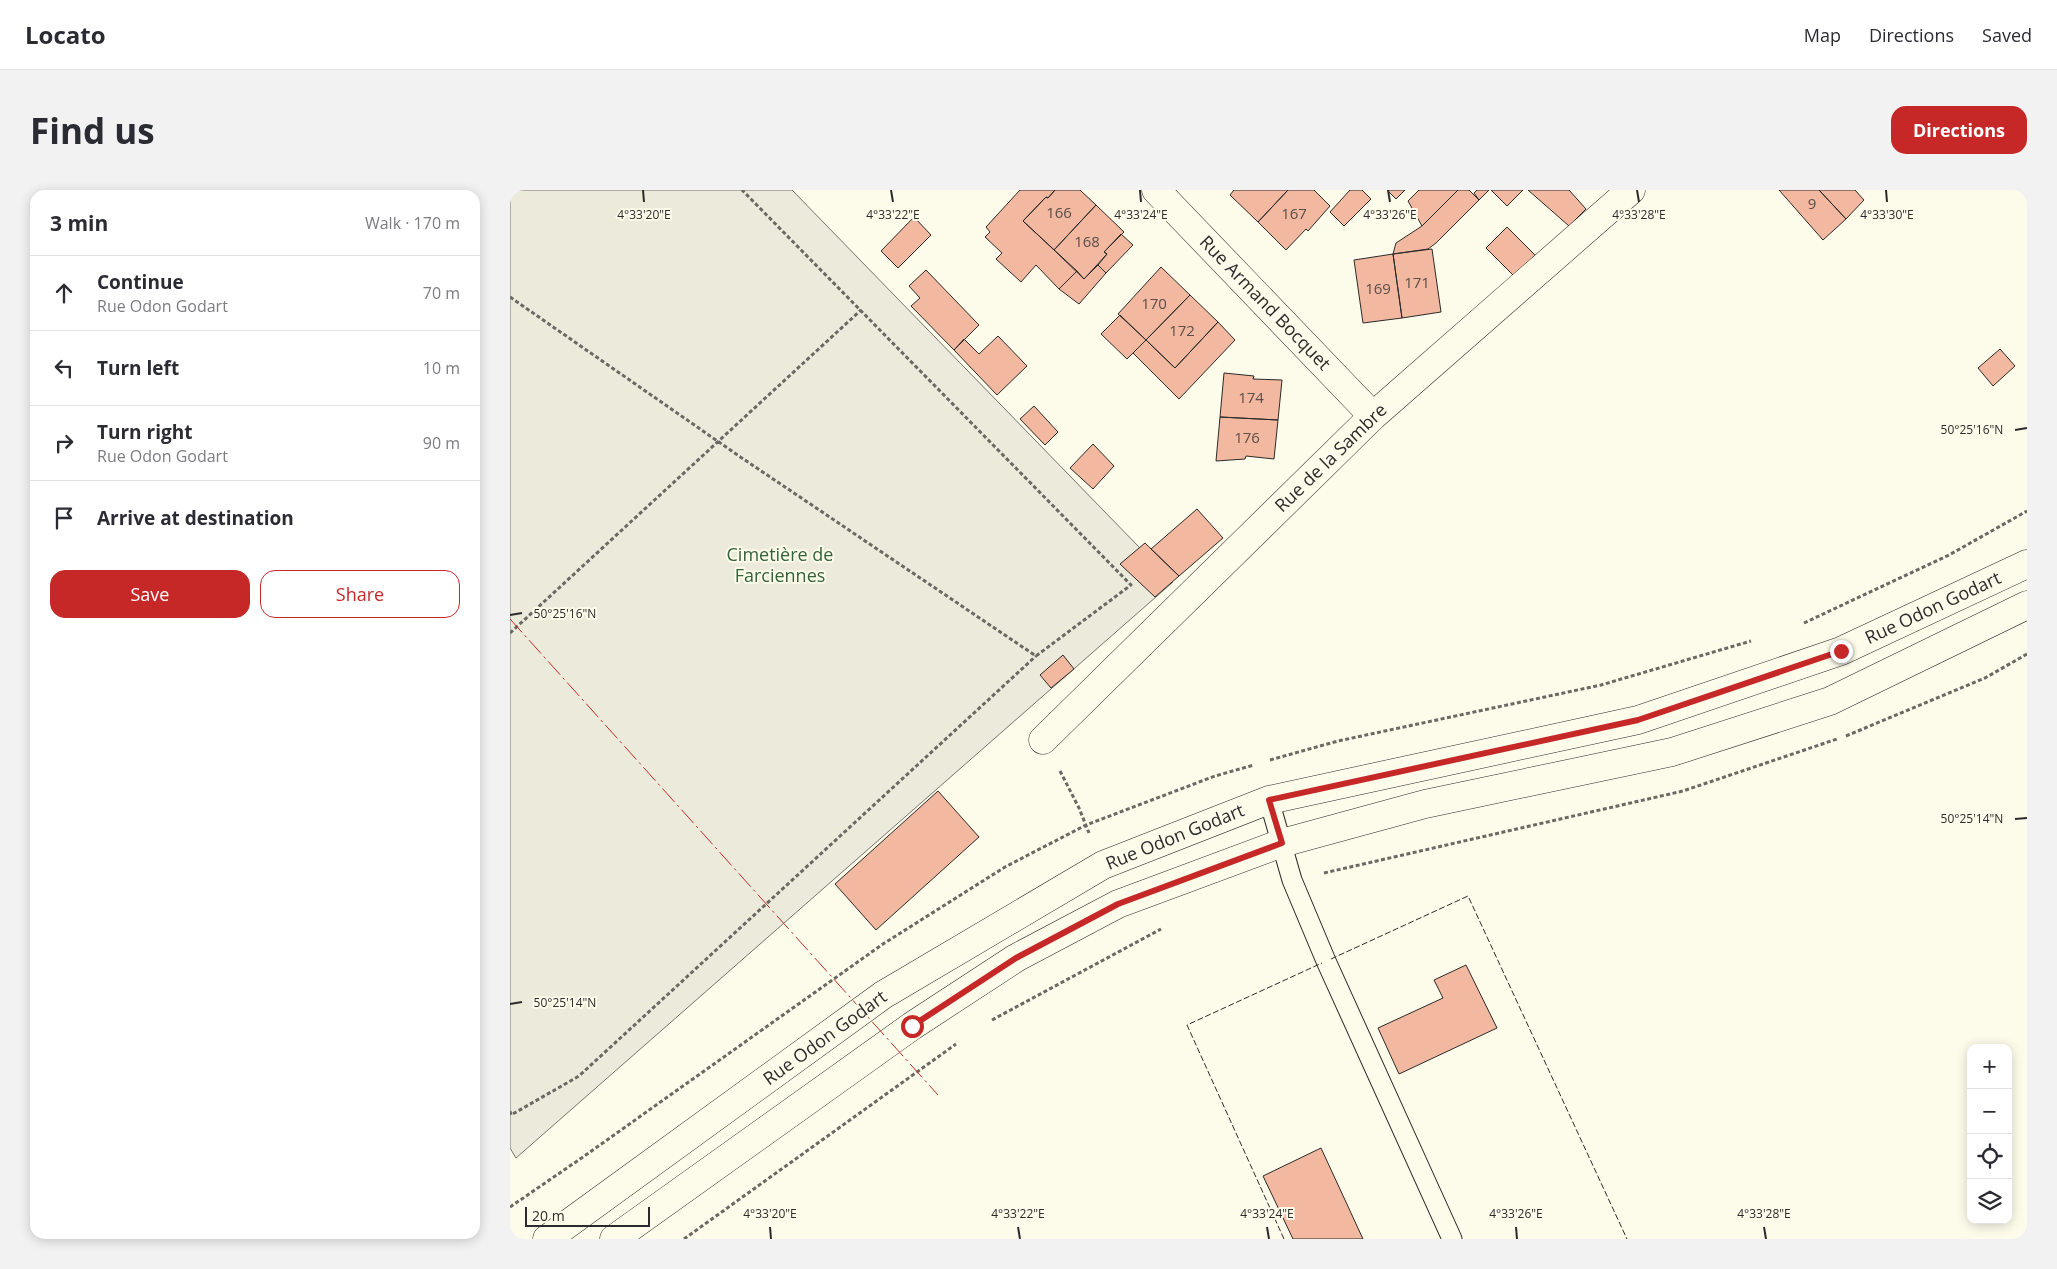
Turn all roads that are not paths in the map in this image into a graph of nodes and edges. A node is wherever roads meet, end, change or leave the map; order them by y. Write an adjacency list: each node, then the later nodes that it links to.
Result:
1 (1156, 190): 3 (main road, Rue Armand Bocquet)
2 (1631, 190): 3 (main road, Rue de la Sambre)
3 (1374, 416): 6 (main road, Rue de la Sambre)
4 (2027, 564): 7 (main road, Rue Odon Godart)
5 (2027, 605): 8 (main road, Rue Odon Godart)
6 (1043, 740)
7 (1269, 800): 8 (lane); 9 (main road, Rue Odon Godart)
8 (1282, 843): 10 (main road, Rue Odon Godart); 11 (lane)
9 (547, 1239)
10 (614, 1239)
11 (1452, 1239)

